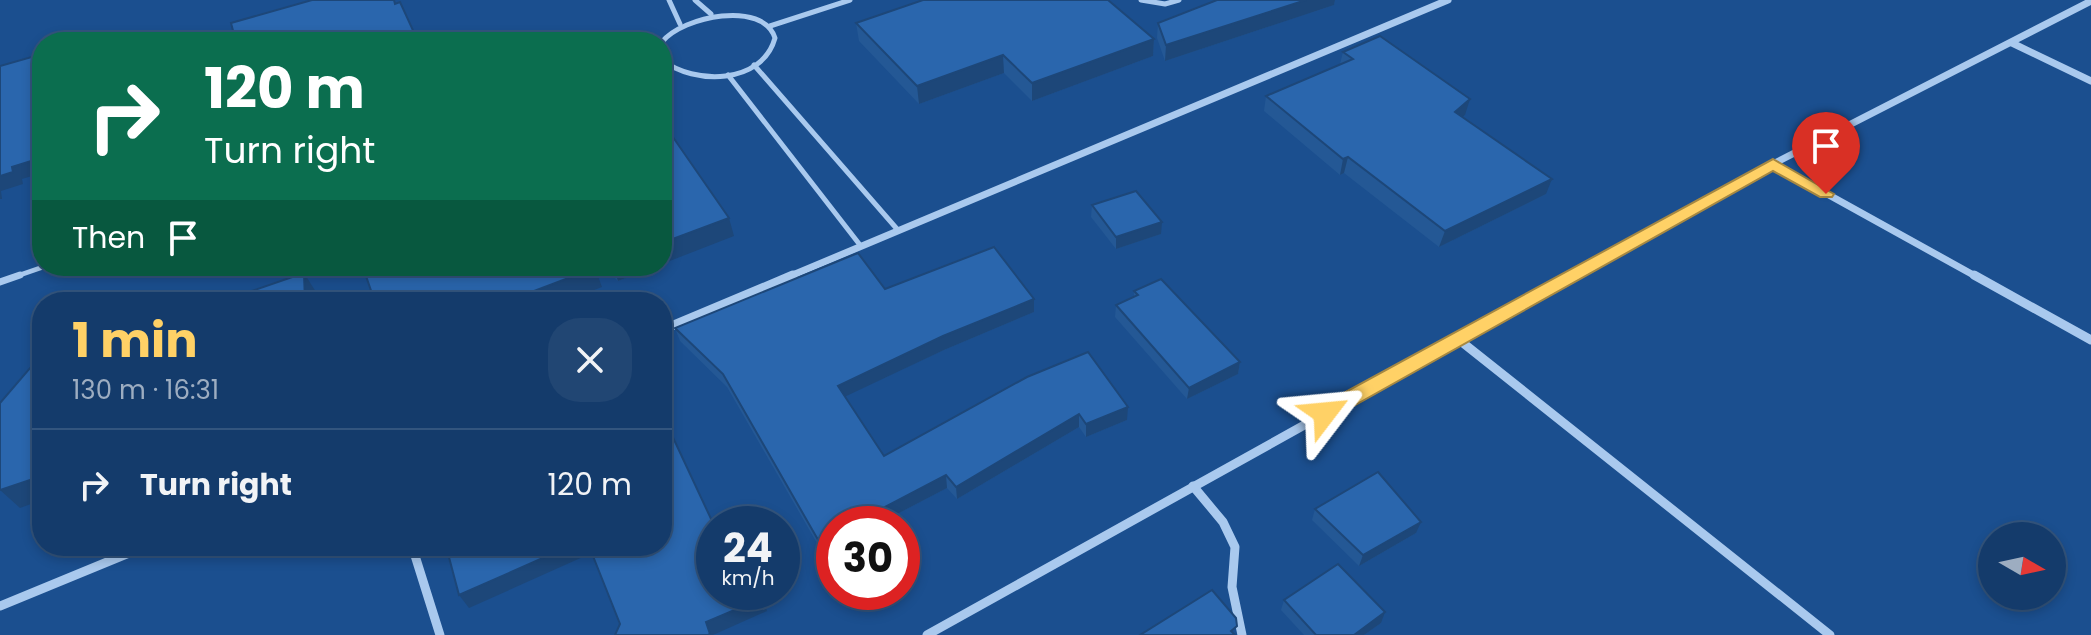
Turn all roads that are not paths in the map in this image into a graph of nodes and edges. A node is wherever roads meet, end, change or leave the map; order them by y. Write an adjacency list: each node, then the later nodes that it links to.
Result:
1 (669, 0): 9 (lane)
2 (695, 0): 8 (lane)
3 (850, 0): 10 (lane)
4 (1141, 0): 5 (lane)
5 (1179, 0)
6 (1448, 0): 18 (street)
7 (2091, 1): 12 (street)
8 (711, 14): 9 (lane); 10 (lane)
9 (680, 24): 11 (lane)
10 (770, 26): 13 (lane)
11 (672, 32)
12 (2012, 43): 16 (street); 17 (street)
13 (754, 65): 15 (lane); 18 (lane)
14 (672, 67): 15 (lane)
15 (728, 75): 19 (lane)
16 (2091, 81)
17 (1773, 164): 23 (street); 24 (street)
18 (897, 229): 19 (street)
19 (860, 245): 22 (street)
20 (32, 271): 21 (lane)
21 (0, 282)
22 (672, 326)
23 (1458, 339): 25 (street); 32 (street)
24 (2091, 340)
25 (1193, 486): 30 (street); 31 (street)
26 (122, 556): 28 (street)
27 (415, 556): 29 (street)
28 (0, 606)
29 (440, 635)
30 (927, 635)
31 (1242, 635)
32 (1830, 635)

